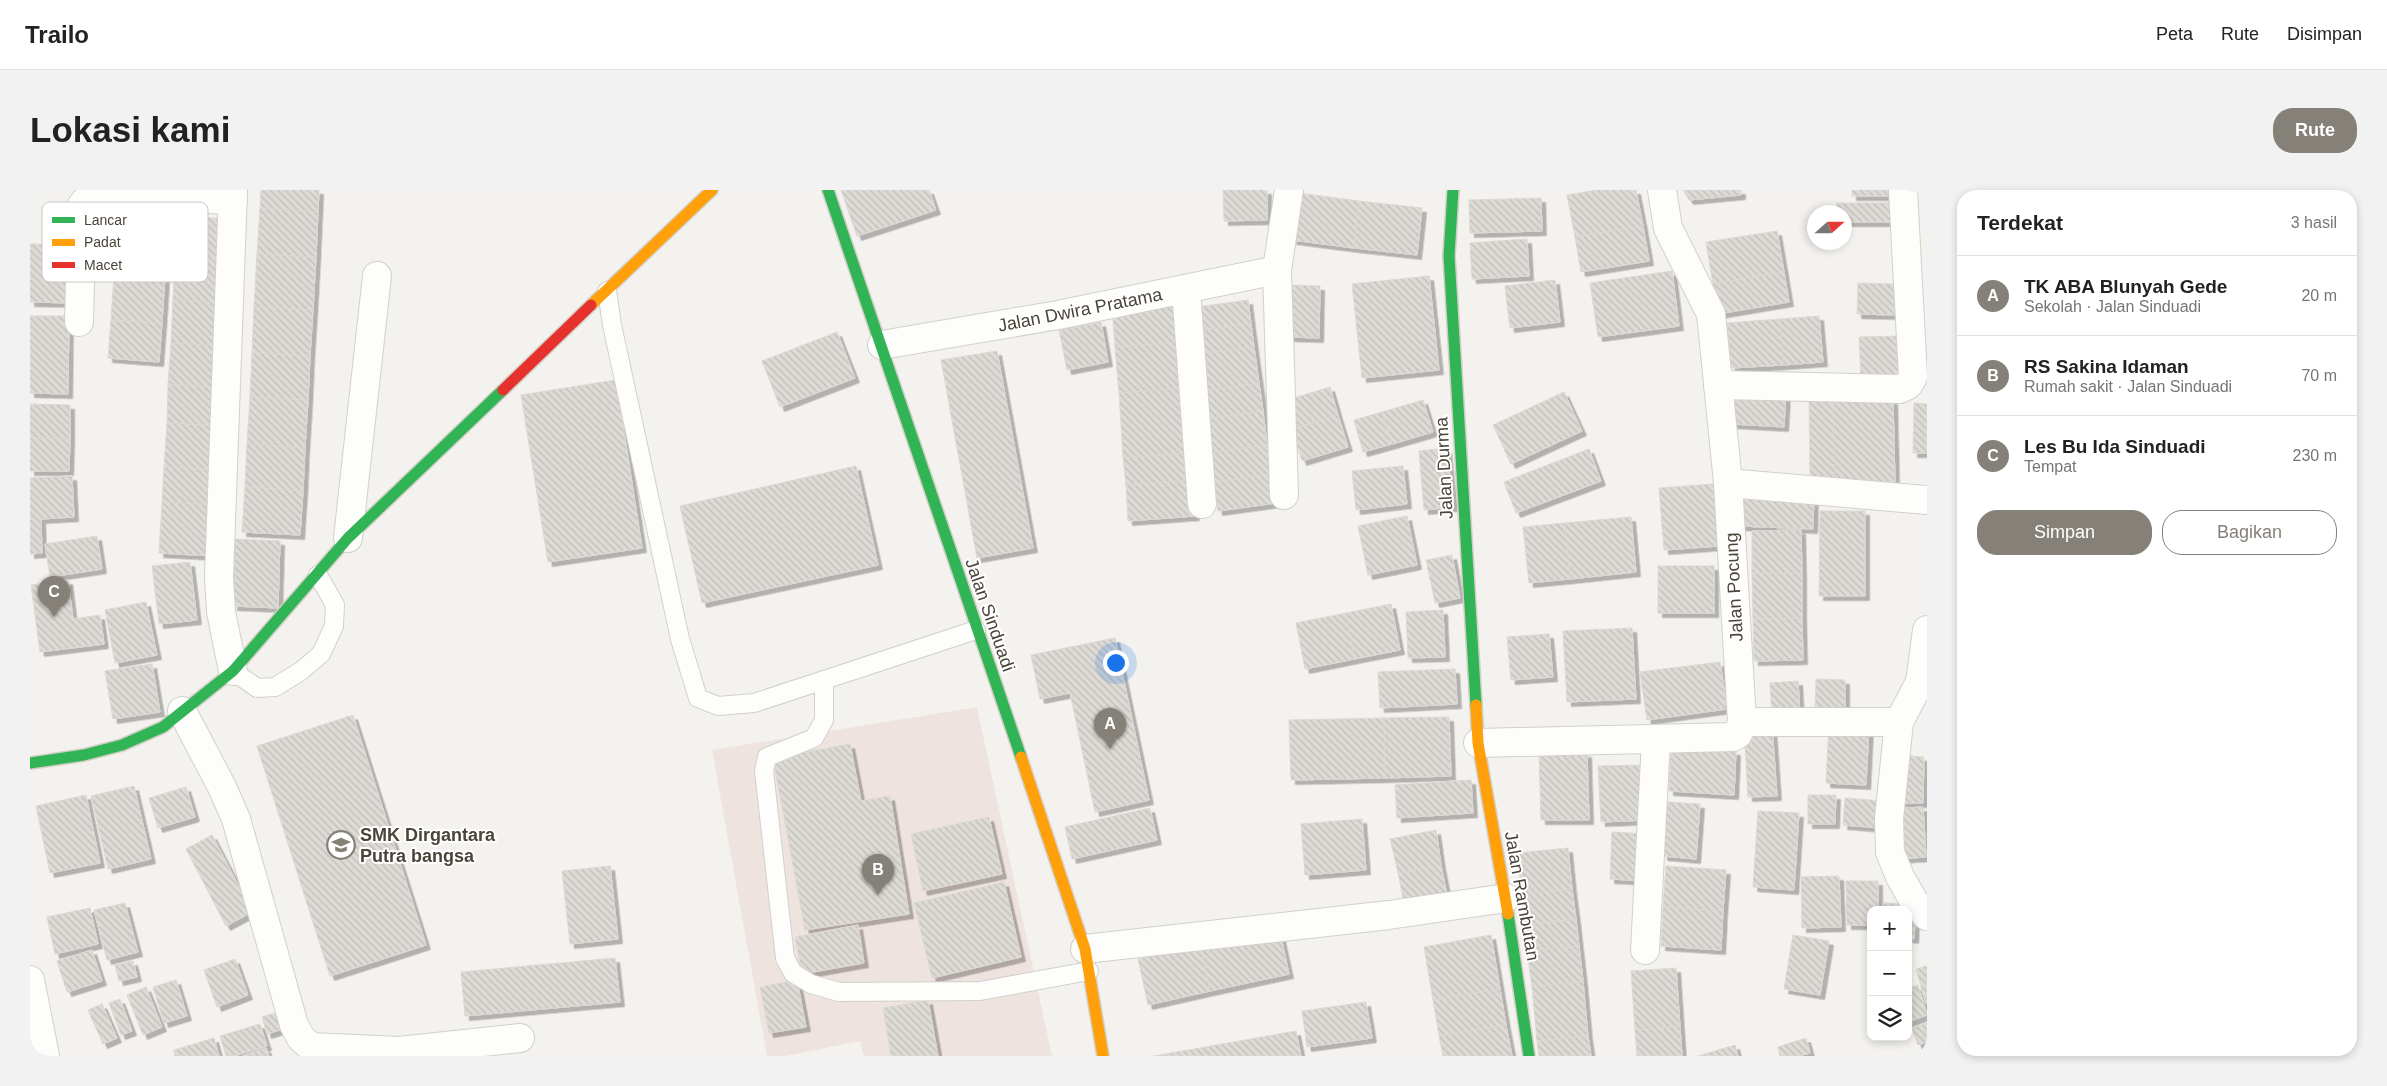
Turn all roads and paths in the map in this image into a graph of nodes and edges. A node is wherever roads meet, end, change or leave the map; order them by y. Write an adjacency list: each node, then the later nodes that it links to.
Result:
1 (712, 190): 13 (street)
2 (828, 190): 15 (street, Jalan Sinduadi)
3 (1289, 190): 9 (street)
4 (1453, 190): 32 (street, Jalan Durma)
5 (1662, 190): 16 (street, Jalan Pocung)
6 (1903, 190): 16 (street)
7 (233, 195): 8 (street); 25 (street)
8 (84, 202)
9 (1277, 270): 12 (street, Jalan Dwira Pratama); 18 (street)
10 (377, 276): 21 (street)
11 (79, 282): 14 (street)
12 (1186, 290): 15 (street, Jalan Dwira Pratama); 20 (street)
13 (607, 292): 21 (street); 26 (lane)
14 (78, 322)
15 (882, 346): 23 (street, Jalan Sinduadi)
16 (1718, 385): 17 (street, Jalan Pocung)
17 (1728, 483): 19 (street); 29 (street, Jalan Pocung)
18 (1284, 495)
19 (1927, 500)
20 (1202, 504)
21 (348, 538): 22 (street)
22 (318, 575): 25 (street); 25 (lane)
23 (976, 630): 26 (lane); 37 (street, Jalan Sinduadi)
24 (1927, 630): 27 (street)
25 (233, 670): 28 (street)
26 (824, 680): 37 (lane)
27 (1923, 682): 30 (street)
28 (182, 711): 33 (street); 39 (street)
29 (1742, 722): 30 (street); 31 (street)
30 (1899, 722): 35 (street)
31 (1656, 740): 32 (street); 36 (street)
32 (1478, 743): 34 (street, Jalan Rambutan)
33 (30, 763)
34 (1506, 898): 37 (street); 42 (street, Jalan Rambutan)
35 (1927, 916)
36 (1645, 950)
37 (1087, 960): 41 (street, Jalan Sinduadi)
38 (30, 980): 40 (street)
39 (520, 1038)
40 (45, 1056)
41 (1103, 1056)
42 (1529, 1056)

